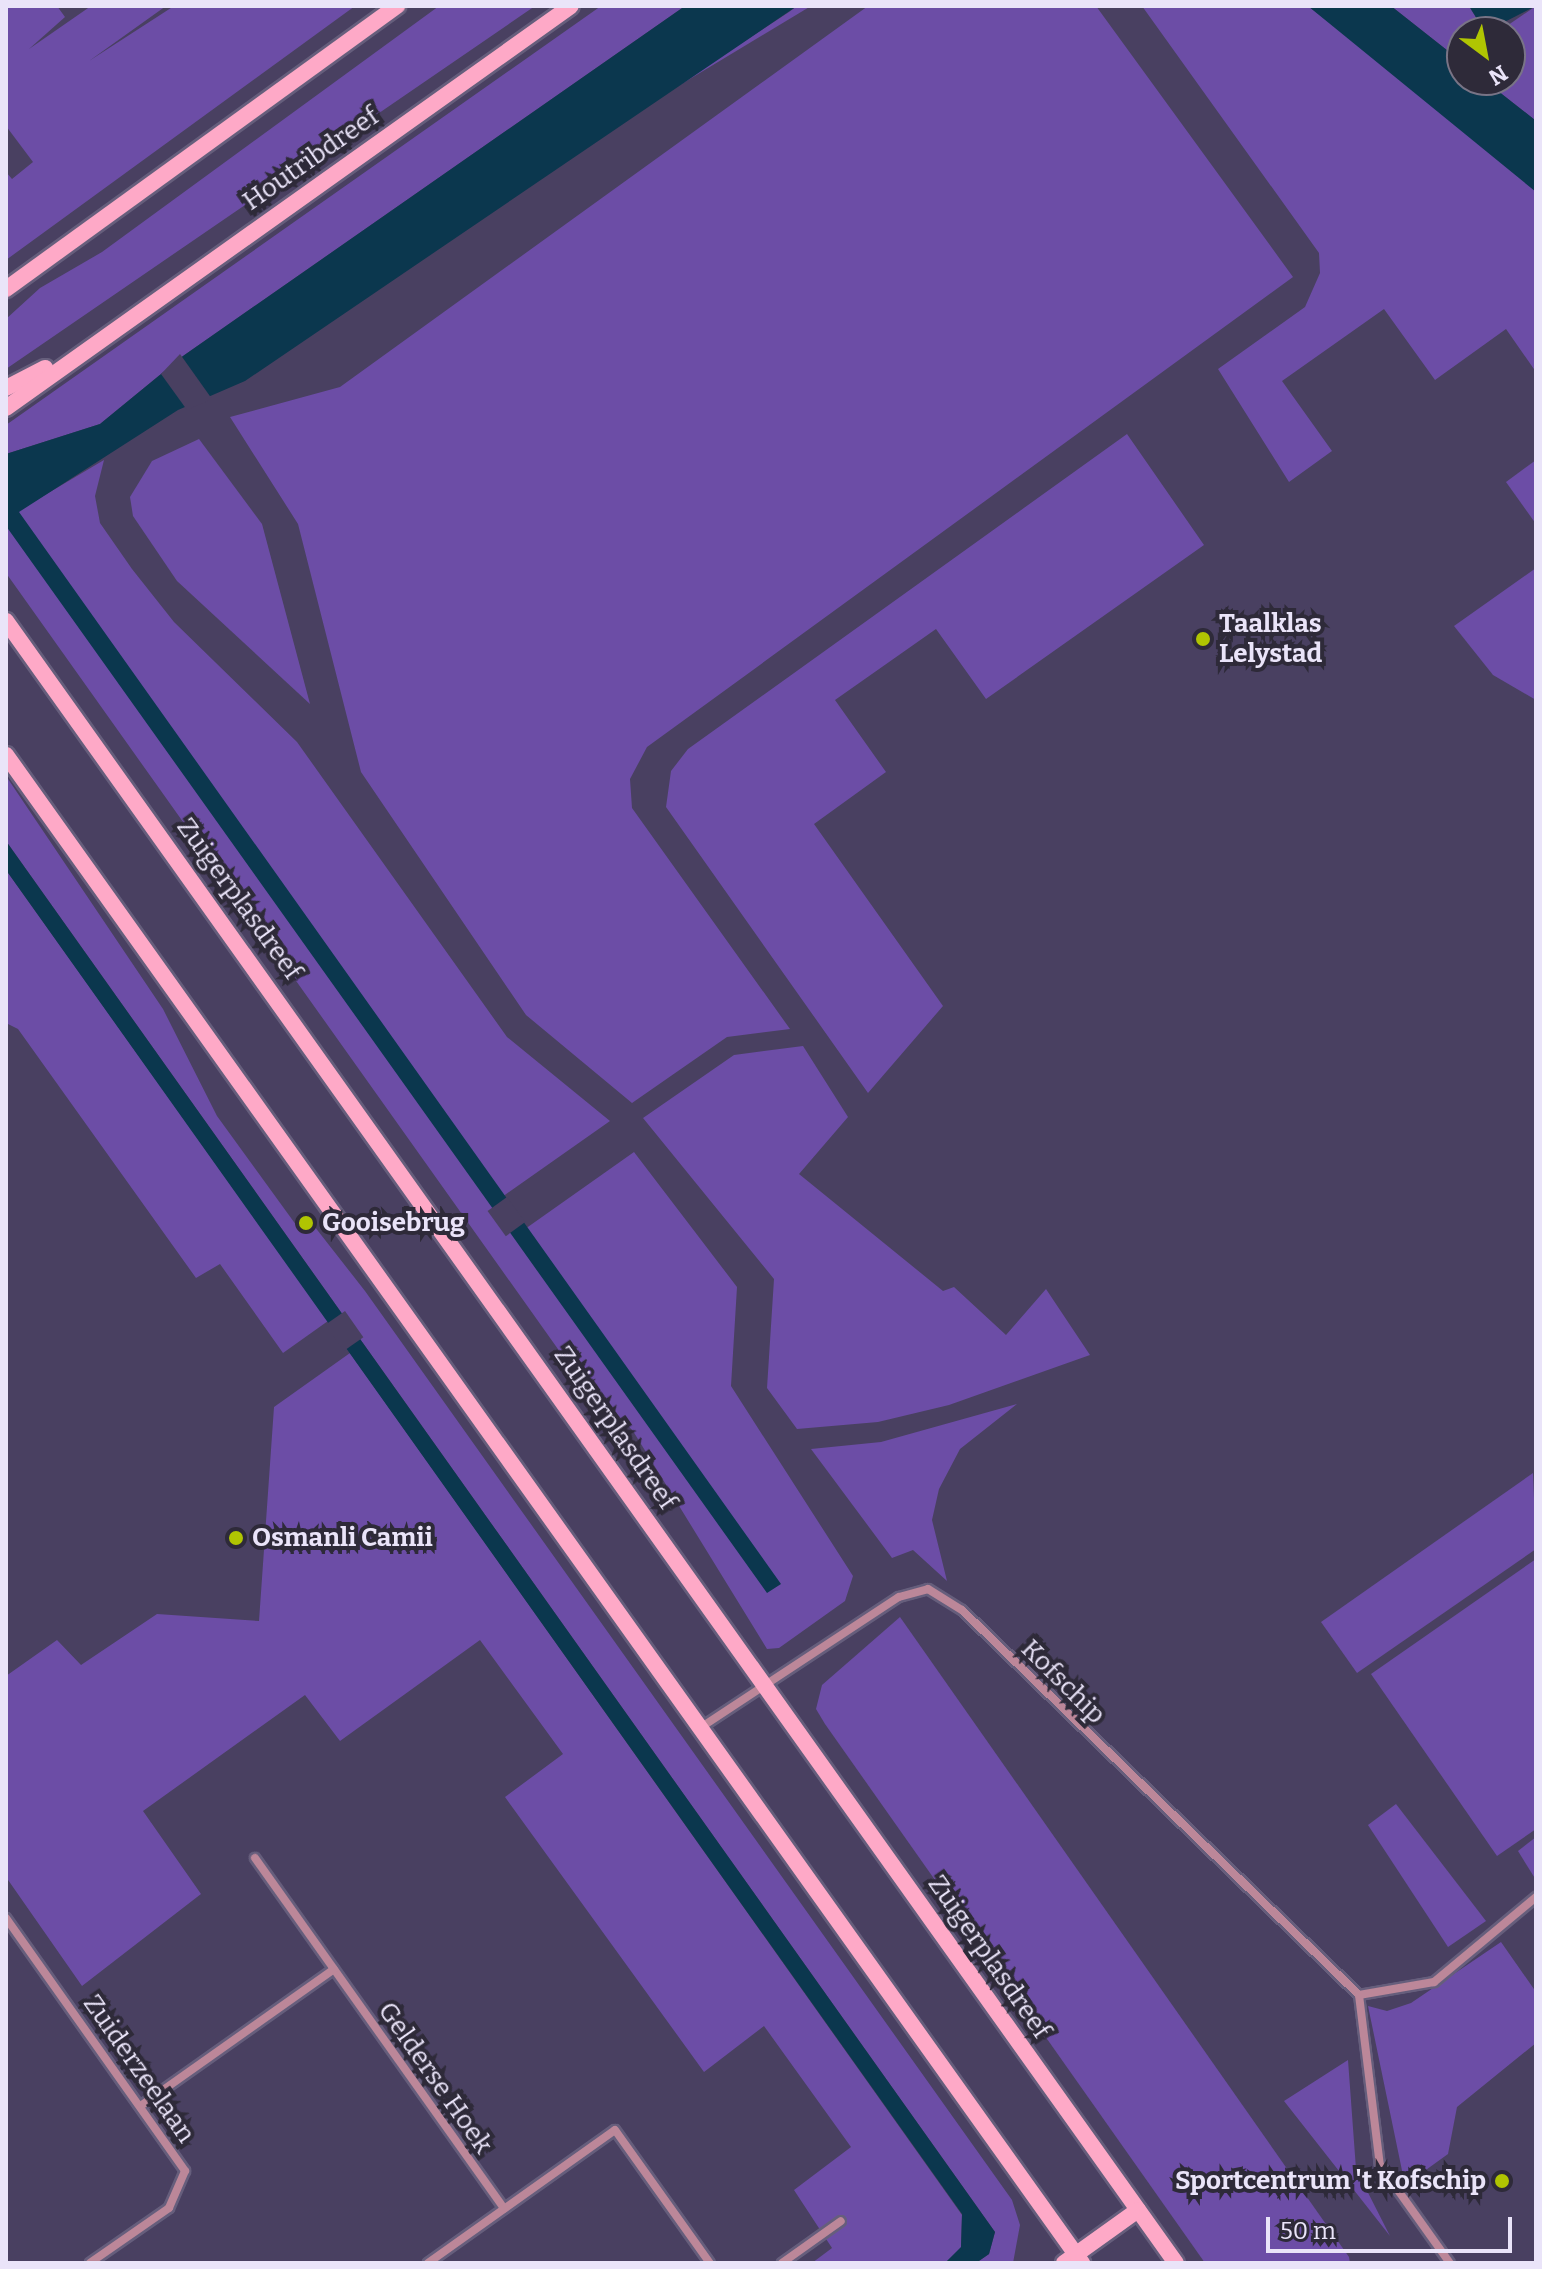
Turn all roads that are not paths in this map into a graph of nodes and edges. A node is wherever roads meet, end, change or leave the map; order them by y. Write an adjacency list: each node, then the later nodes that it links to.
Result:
1 (397, 6): 3 (main road)
2 (571, 6): 4 (main road, Houtribdreef)
3 (10, 288)
4 (78, 351): 5 (main road, Houtribdreef); 6 (main road, Houtribdreef)
5 (6, 388)
6 (6, 408)
7 (7, 623): 9 (main road, Zuigerplasdreef)
8 (6, 755): 10 (main road)
9 (766, 1684): 10 (street, Kofschip); 15 (street, Kofschip); 18 (main road, Zuigerplasdreef)
10 (700, 1728): 20 (main road)
11 (255, 1858): 14 (street, Gelderse Hoek)
12 (1536, 1897): 15 (street)
13 (6, 1918): 16 (street, Zuiderzeelaan)
14 (334, 1969): 16 (street); 17 (street, Gelderse Hoek)
15 (1359, 1995): 26 (street)
16 (142, 2105): 21 (street, Zuiderzeelaan)
17 (504, 2209): 22 (street); 23 (street)
18 (1138, 2210): 20 (main road); 25 (main road, Zuigerplasdreef)
19 (841, 2221): 24 (street)
20 (1074, 2260)
21 (90, 2263)
22 (428, 2263)
23 (710, 2263)
24 (782, 2263)
25 (1176, 2263)
26 (1450, 2263)

